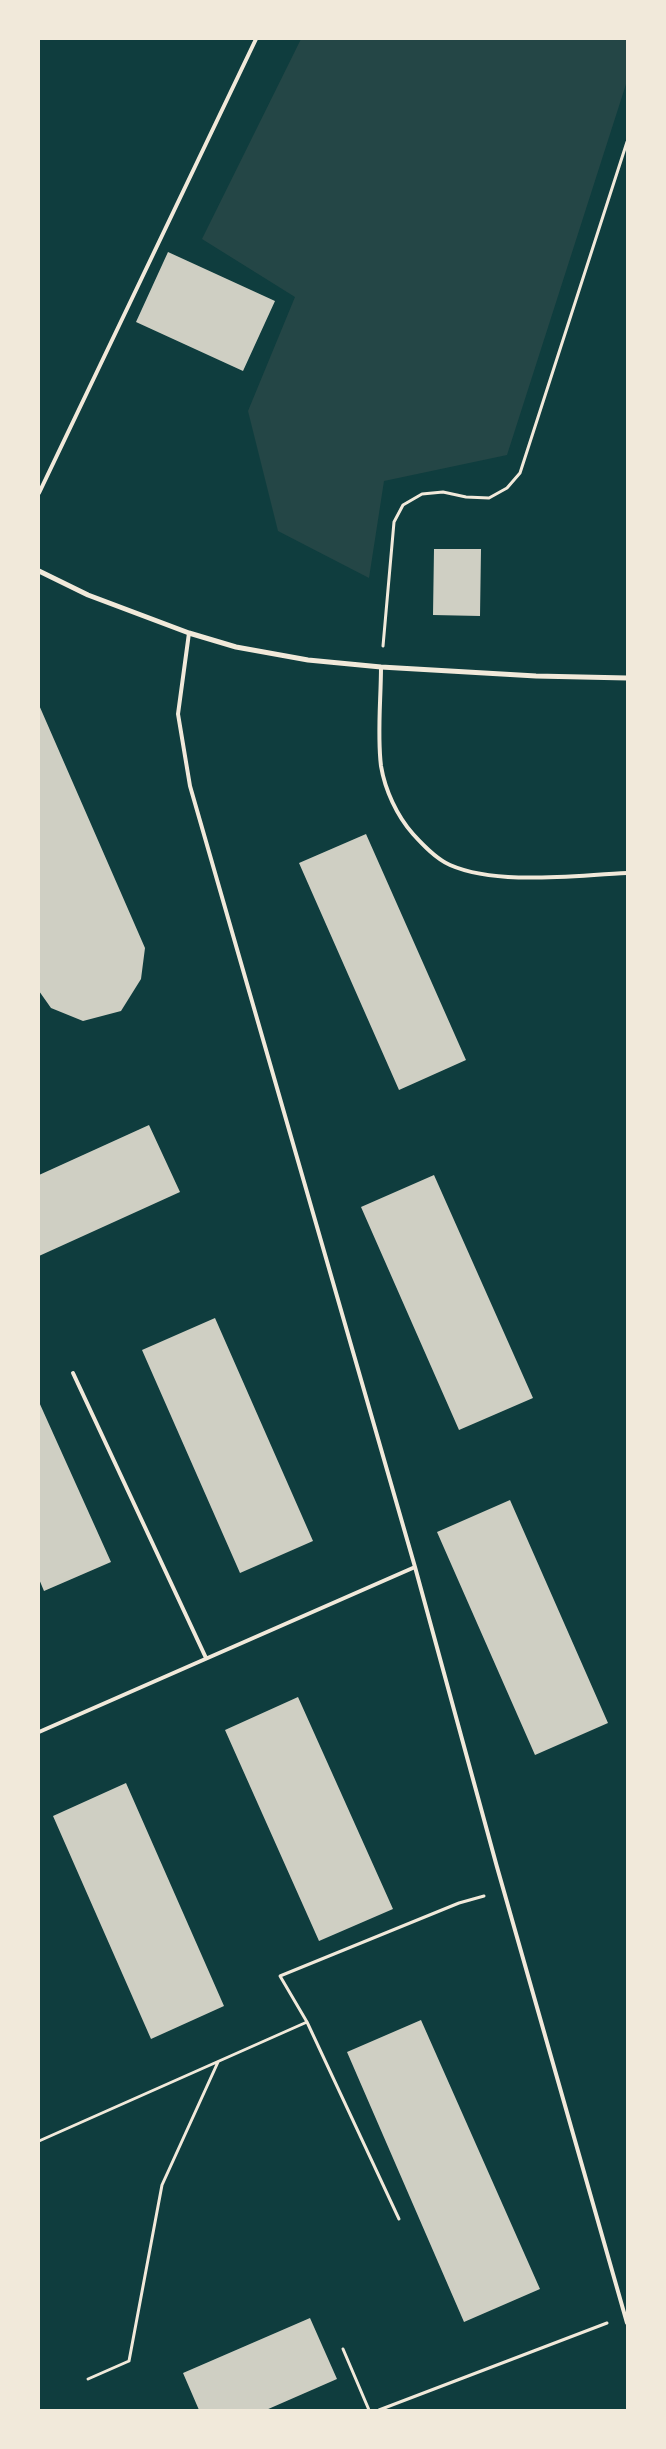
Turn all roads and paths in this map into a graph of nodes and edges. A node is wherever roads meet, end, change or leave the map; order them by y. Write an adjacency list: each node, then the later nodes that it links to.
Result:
1 (256, 39): 3 (lane)
2 (627, 142): 6 (path)
3 (39, 493)
4 (39, 571): 5 (street)
5 (189, 633): 6 (street); 10 (lane)
6 (381, 667): 7 (street); 8 (lane)
7 (627, 678)
8 (627, 873)
9 (73, 1373): 11 (lane)
10 (415, 1567): 11 (lane); 13 (lane)
11 (206, 1658): 12 (lane)
12 (39, 1732)
13 (504, 1891): 14 (path); 18 (lane)
14 (307, 2022): 15 (path); 17 (path)
15 (218, 2062): 16 (path); 21 (path)
16 (39, 2141)
17 (399, 2219)
18 (625, 2316): 19 (lane); 23 (path)
19 (627, 2323)
20 (343, 2349): 22 (path)
21 (88, 2379)
22 (370, 2410)
23 (379, 2410)

